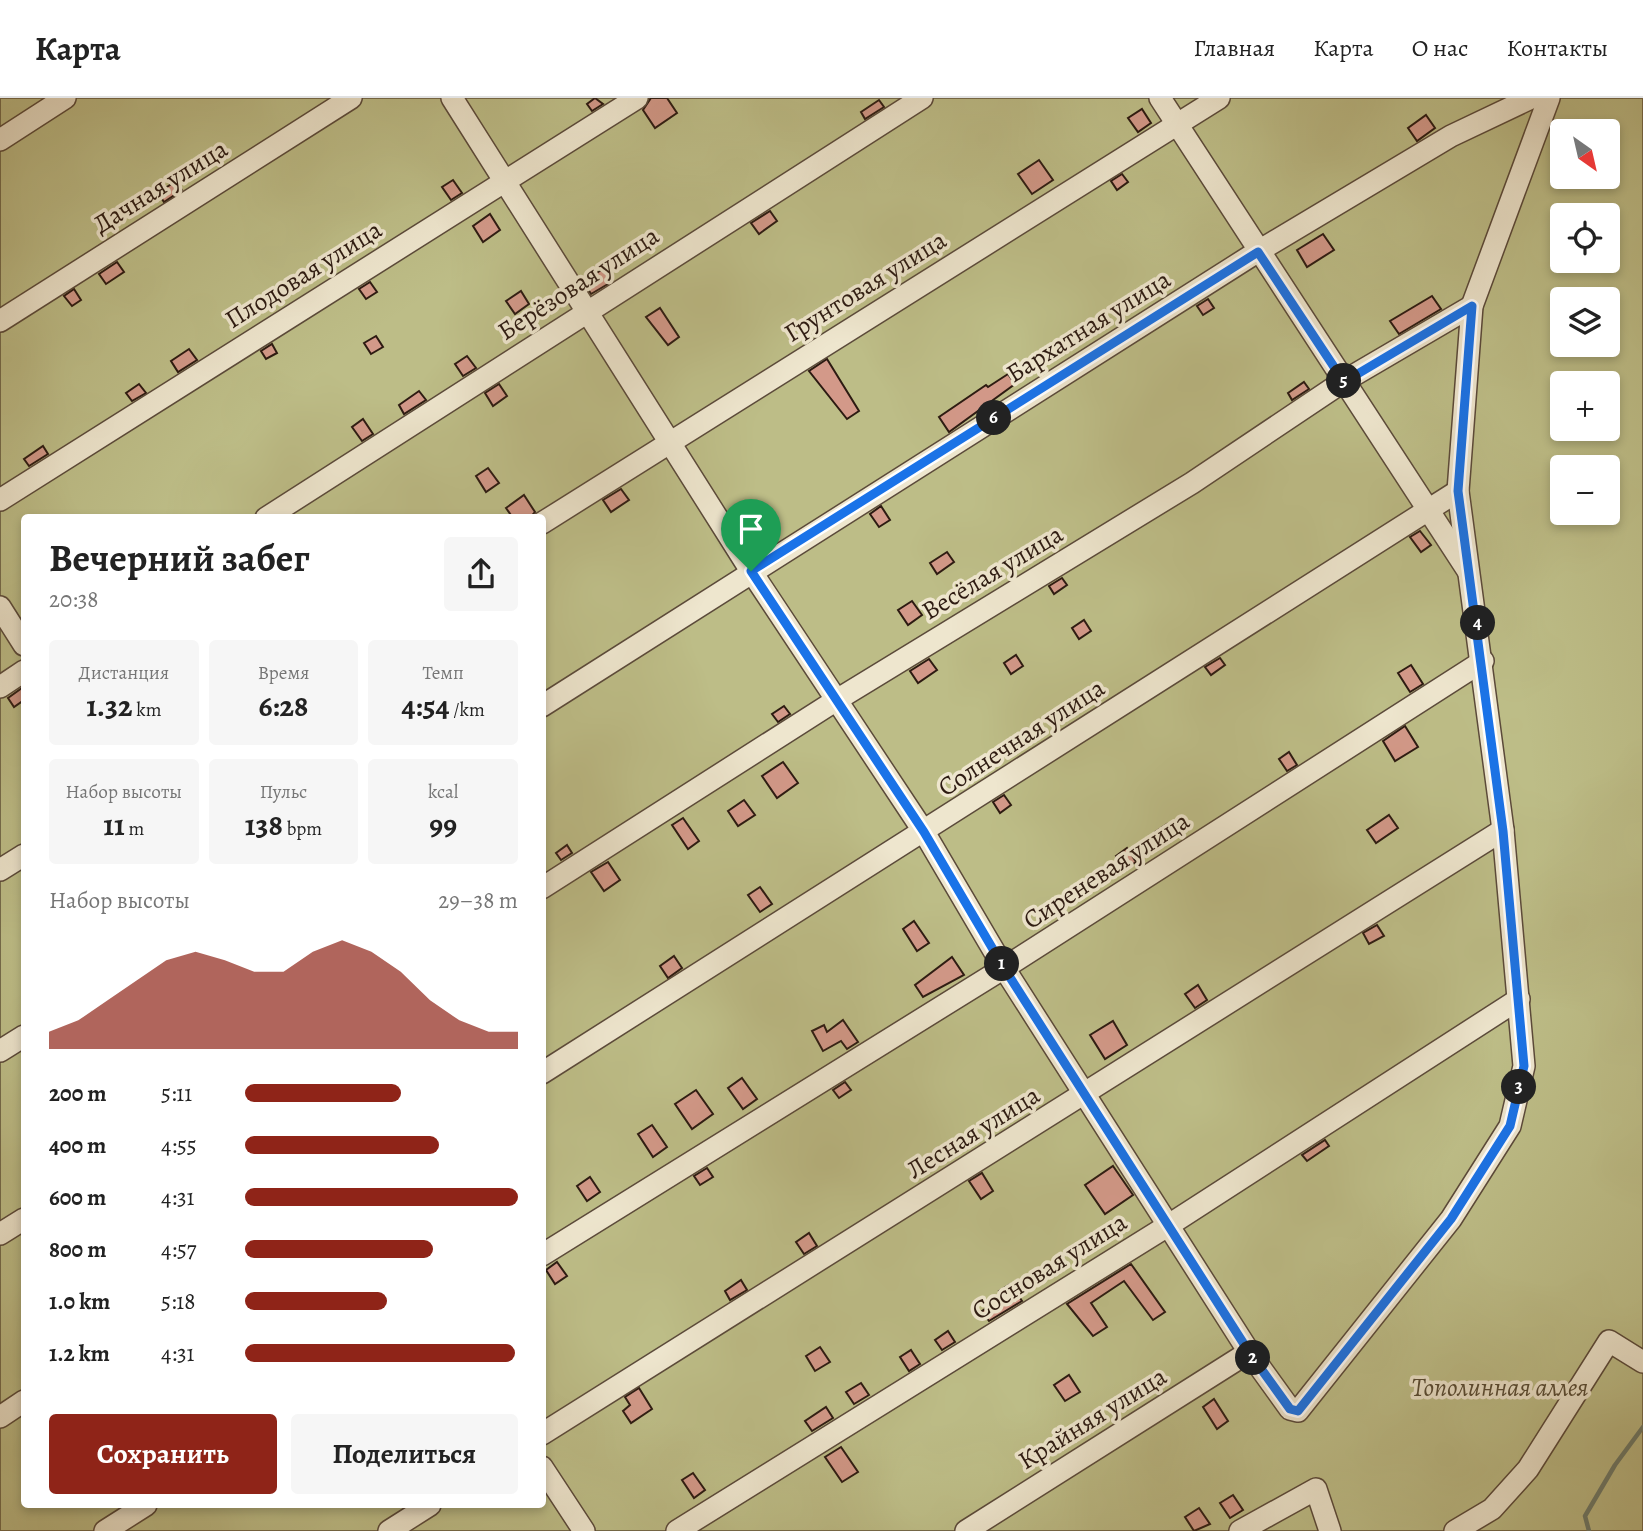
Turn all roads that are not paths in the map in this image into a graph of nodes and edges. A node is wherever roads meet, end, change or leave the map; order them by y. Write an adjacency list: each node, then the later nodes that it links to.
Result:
1 (65, 98): 11 (street)
2 (351, 98): 16 (street, Дачная улица)
3 (452, 98): 12 (street)
4 (637, 98): 12 (street, Плодовая улица)
5 (922, 98): 15 (street, Берёзовая улица)
6 (1160, 98): 10 (street)
7 (1219, 98): 10 (street, Грунтовая улица)
8 (1531, 98): 13 (street, Бархатная улица)
9 (1549, 98): 14 (street)
10 (1177, 125): 13 (street); 18 (street, Грунтовая улица)
11 (0, 140)
12 (503, 180): 15 (street); 20 (street, Плодовая улица)
13 (1258, 252): 17 (street); 24 (street, Бархатная улица)
14 (1472, 306): 17 (street, Весёлая улица); 19 (street)
15 (586, 311): 18 (street); 22 (street, Берёзовая улица)
16 (0, 321)
17 (1344, 382): 21 (street); 31 (street, Весёлая улица)
18 (670, 441): 23 (street, Грунтовая улица); 24 (street)
19 (1458, 491): 21 (street, Солнечная улица); 25 (street)
20 (0, 500)
21 (1427, 510): 25 (street); 34 (street, Солнечная улица)
22 (272, 514)
23 (546, 520)
24 (751, 571): 31 (street); 32 (street, Бархатная улица)
25 (1472, 578): 28 (street)
26 (0, 607): 27 (street)
27 (21, 640)
28 (1483, 661): 33 (street); 38 (street, Сиреневая улица)
29 (21, 673): 30 (street)
30 (0, 687)
31 (835, 701): 34 (street); 37 (street, Весёлая улица)
32 (546, 703)
33 (1503, 831): 39 (street); 43 (street, Лесная улица)
34 (924, 832): 38 (street); 42 (street, Солнечная улица)
35 (21, 857): 36 (street)
36 (0, 870)
37 (546, 885)
38 (1004, 968): 43 (street); 47 (street, Сиреневая улица)
39 (1519, 999): 45 (street, Сосновая улица); 48 (street)
40 (21, 1038): 41 (street)
41 (0, 1051)
42 (546, 1070)
43 (1086, 1094): 45 (street); 52 (street, Лесная улица)
44 (21, 1221): 46 (street)
45 (1169, 1225): 48 (street); 59 (street, Сосновая улица)
46 (0, 1234)
47 (546, 1253)
48 (1249, 1352): 60 (street, Крайняя улица)
49 (1643, 1362): 63 (street)
50 (21, 1403): 51 (street)
51 (0, 1416)
52 (546, 1432)
53 (546, 1473): 58 (street)
54 (141, 1508): 56 (street)
55 (425, 1508): 57 (street)
56 (105, 1531)
57 (390, 1531)
58 (584, 1531)
59 (677, 1531)
60 (966, 1531)
61 (1240, 1531): 62 (street)
62 (1330, 1531)
63 (1455, 1531)

